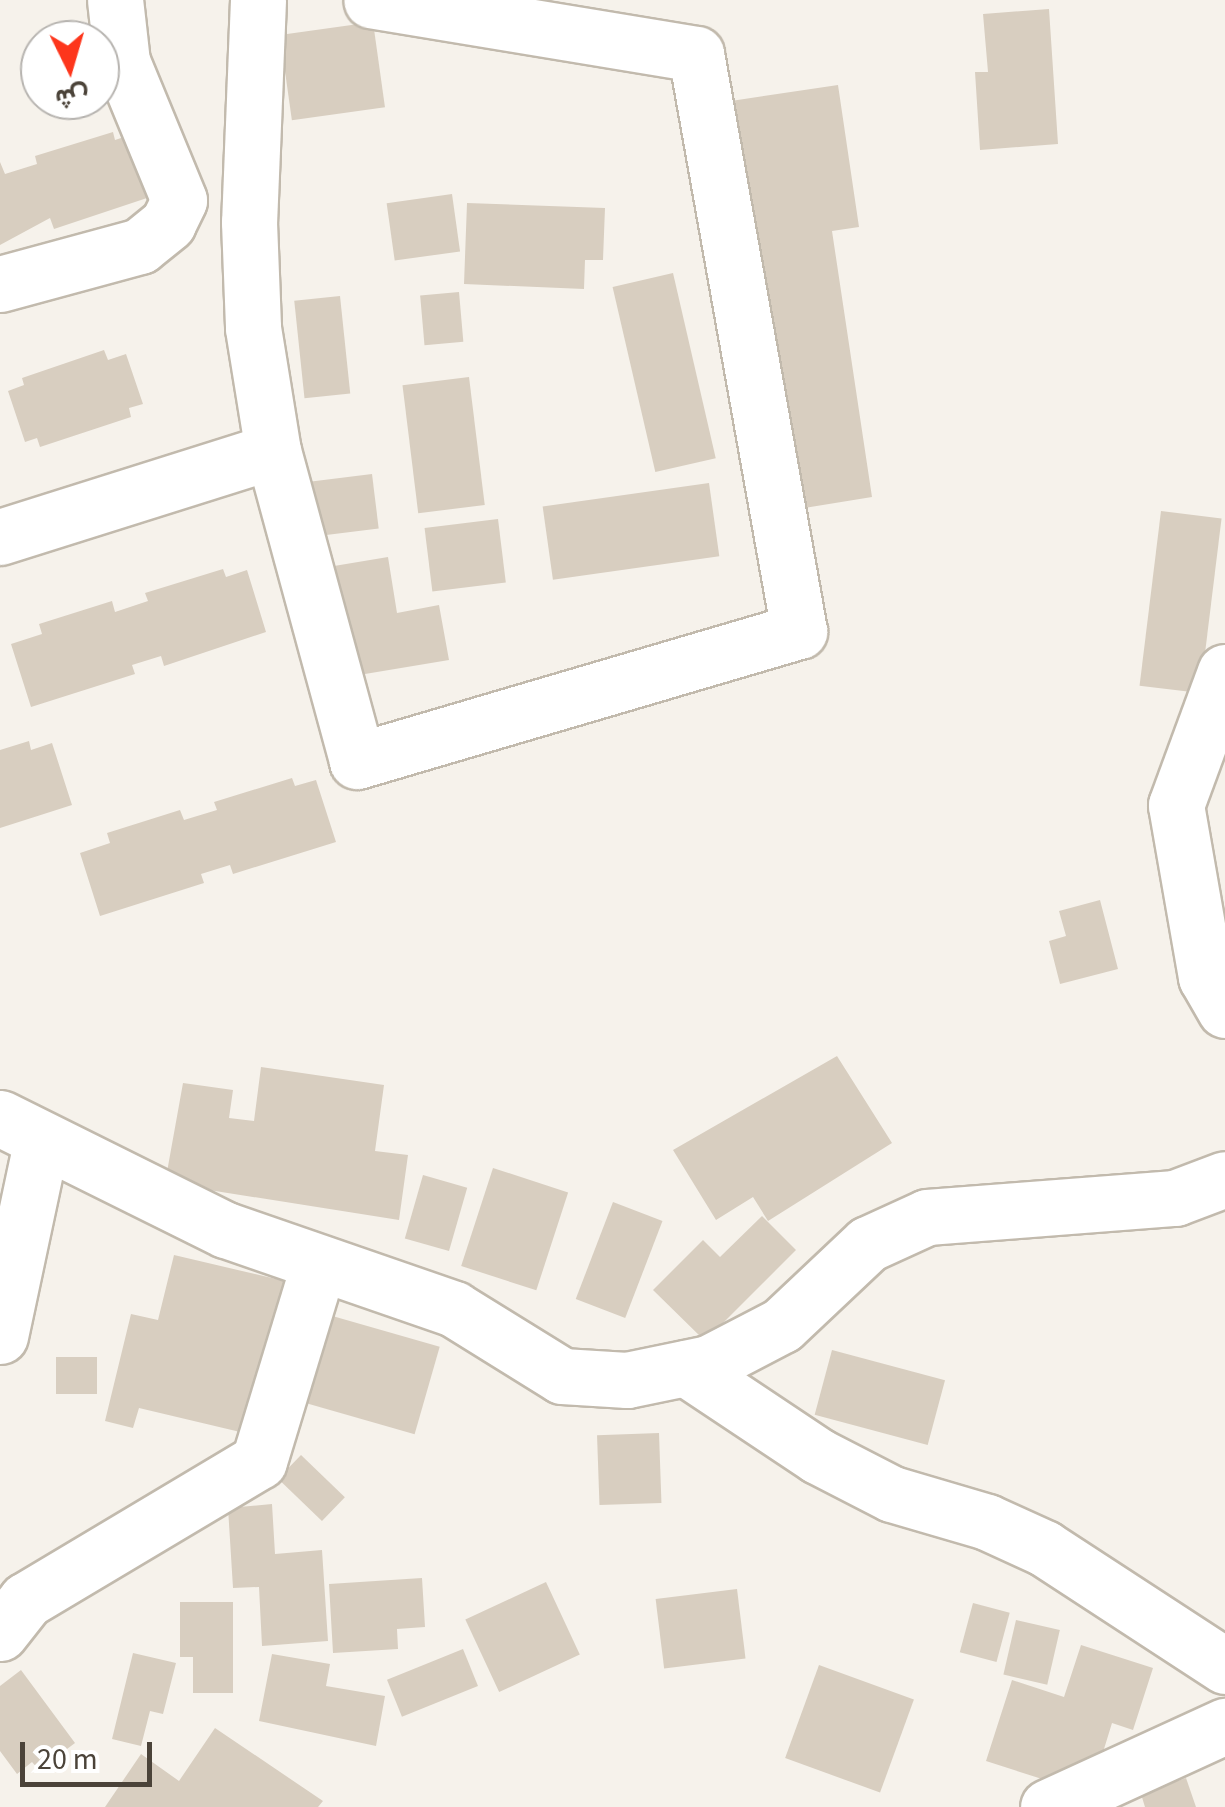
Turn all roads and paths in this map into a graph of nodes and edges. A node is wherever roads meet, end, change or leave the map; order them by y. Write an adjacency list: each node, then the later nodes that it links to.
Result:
1 (115, 0): 4 (street)
2 (258, 0): 5 (street)
3 (371, 0): 5 (street)
4 (0, 284)
5 (273, 452): 6 (street)
6 (0, 536)
7 (1225, 672): 8 (street)
8 (1225, 1010)
9 (21, 1128): 11 (street); 12 (street)
10 (1225, 1179): 13 (street)
11 (319, 1262): 13 (street); 14 (street)
12 (0, 1336)
13 (686, 1368): 15 (street)
14 (0, 1633)
15 (1225, 1666)
16 (1225, 1726): 17 (street)
17 (1048, 1807)

